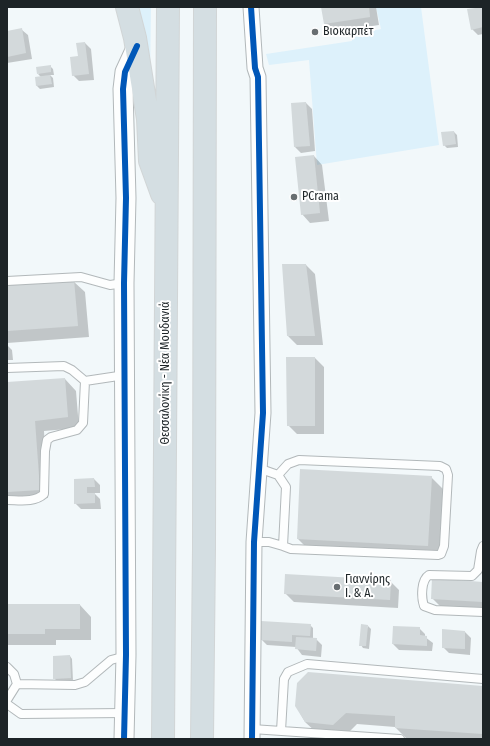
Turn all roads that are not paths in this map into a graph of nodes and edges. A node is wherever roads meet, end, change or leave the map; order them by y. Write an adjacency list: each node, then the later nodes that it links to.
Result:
1 (127, 7): 5 (highway)
2 (168, 7): 6 (highway, Θεσσαλονίκη - Νέα Μουδανιά)
3 (205, 7): 30 (highway)
4 (251, 7): 12 (street)
5 (137, 46): 6 (highway); 8 (street)
6 (166, 204): 29 (highway, Θεσσαλονίκη - Νέα Μουδανιά)
7 (7, 281): 8 (lane)
8 (124, 283): 10 (street)
9 (7, 368): 11 (lane)
10 (125, 375): 11 (lane); 19 (street)
11 (85, 381): 14 (lane)
12 (258, 468): 13 (lane); 15 (street)
13 (278, 475): 16 (lane); 16 (lane)
14 (7, 500)
15 (254, 542): 16 (lane); 27 (street)
16 (283, 546)
17 (483, 546): 18 (lane)
18 (483, 612)
19 (126, 655): 22 (lane); 25 (street)
20 (7, 667): 22 (lane)
21 (483, 680): 26 (lane)
22 (17, 684): 23 (lane)
23 (7, 700)
24 (7, 704): 25 (lane)
25 (125, 713): 28 (street)
26 (281, 731): 27 (lane); 31 (lane)
27 (252, 734)
28 (124, 739)
29 (164, 739)
30 (202, 739)
31 (400, 739)

